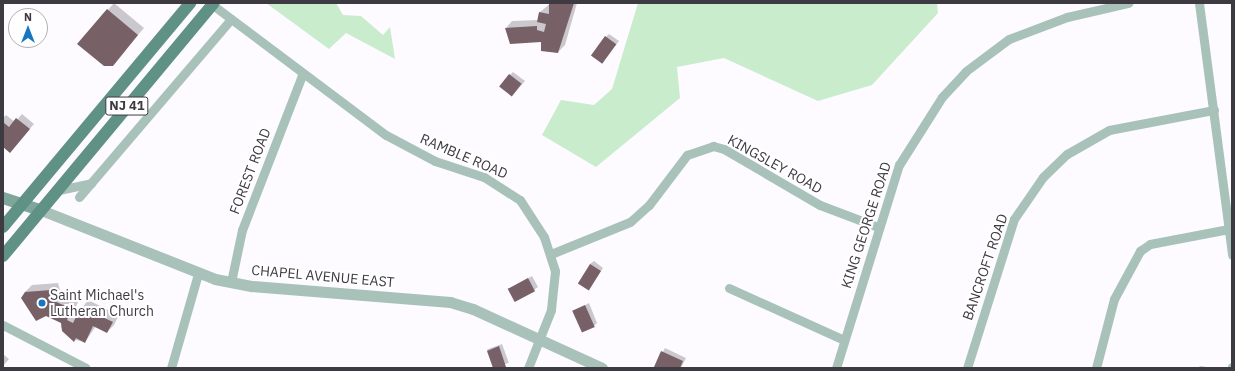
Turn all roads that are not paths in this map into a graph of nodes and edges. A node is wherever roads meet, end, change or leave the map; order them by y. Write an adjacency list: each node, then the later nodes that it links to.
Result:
1 (190, 3): 12 (main road, NJ 41)
2 (1128, 3): 15 (street, KING GEORGE ROAD)
3 (1199, 3): 7 (street)
4 (212, 4): 5 (street, RAMBLE ROAD); 9 (main road, NJ 41)
5 (231, 19): 6 (street, RAMBLE ROAD); 8 (street)
6 (303, 73): 17 (street, RAMBLE ROAD); 21 (street, FOREST ROAD)
7 (1214, 110): 16 (street); 32 (street, BANCROFT ROAD)
8 (91, 184): 9 (street); 10 (street)
9 (57, 190): 13 (main road, NJ 41)
10 (80, 197)
11 (3, 198): 12 (main road)
12 (23, 204): 13 (main road); 14 (main road, NJ 41)
13 (41, 210): 19 (main road, NJ 41); 20 (street, CHAPEL AVENUE EAST)
14 (3, 227)
15 (878, 227): 17 (street, KINGSLEY ROAD); 25 (street, KING GEORGE ROAD)
16 (1229, 229): 18 (street); 33 (street)
17 (551, 254): 24 (street, RAMBLE ROAD)
18 (1232, 255)
19 (3, 256)
20 (198, 274): 21 (street, CHAPEL AVENUE EAST); 28 (street)
21 (231, 282): 24 (street, CHAPEL AVENUE EAST)
22 (729, 288): 25 (street)
23 (3, 325): 26 (street)
24 (541, 340): 29 (street, RAMBLE ROAD); 30 (street, CHAPEL AVENUE EAST)
25 (844, 340): 31 (street, KING GEORGE ROAD)
26 (67, 364): 27 (street)
27 (86, 368)
28 (171, 368)
29 (528, 368)
30 (602, 368)
31 (836, 368)
32 (967, 368)
33 (1096, 368)

